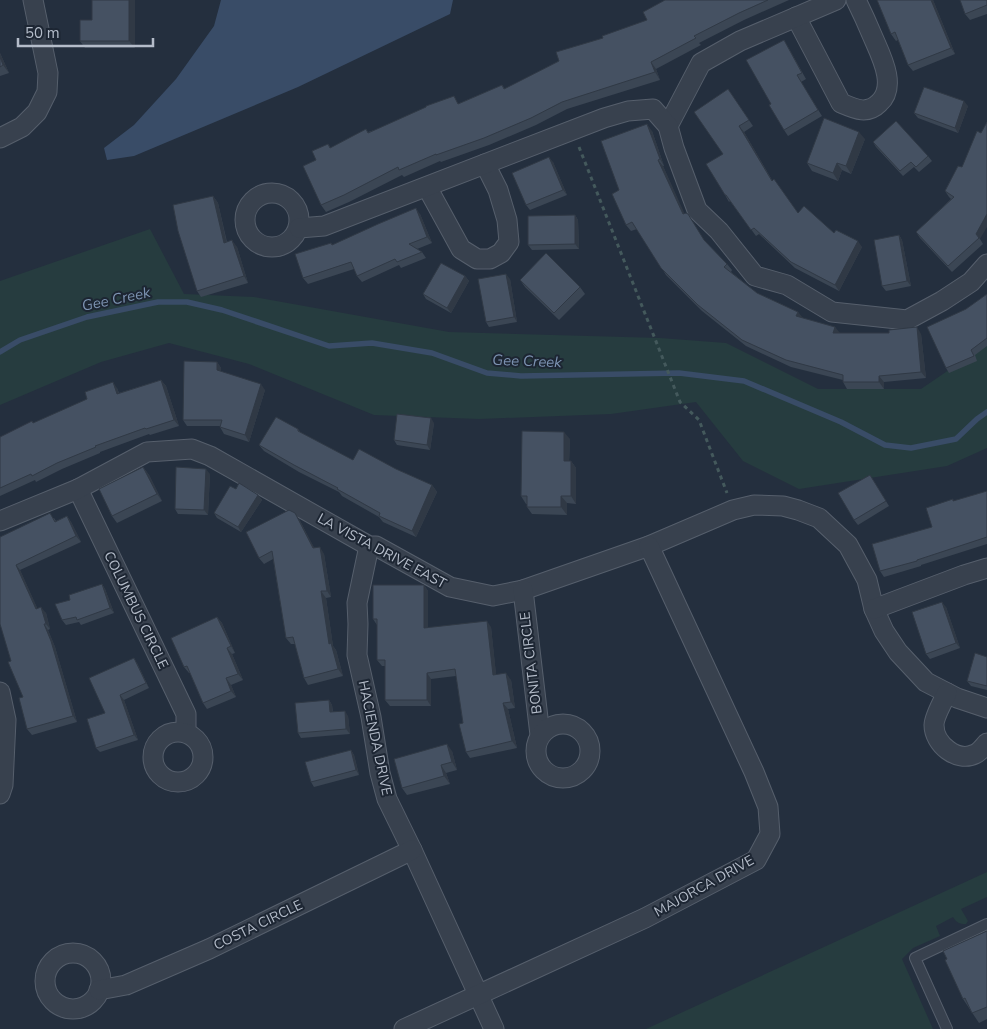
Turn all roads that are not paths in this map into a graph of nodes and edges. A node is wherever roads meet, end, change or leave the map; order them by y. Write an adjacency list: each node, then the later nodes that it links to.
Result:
1 (33, 0): 6 (street)
2 (836, 0): 4 (street)
3 (856, 0): 4 (street)
4 (796, 17): 5 (street)
5 (668, 126): 7 (street); 10 (street)
6 (0, 138)
7 (485, 164): 8 (street); 8 (street)
8 (427, 186): 9 (street)
9 (299, 228)
10 (987, 264)
11 (78, 488): 12 (street, LA VISTA DRIVE EAST); 13 (street, LA VISTA DRIVE EAST); 21 (street, COLUMBUS CIRCLE)
12 (0, 521)
13 (369, 546): 16 (street, LA VISTA DRIVE EAST); 25 (street, HACIENDA DRIVE)
14 (649, 546): 16 (street, LA VISTA DRIVE EAST); 17 (street, LA VISTA DRIVE EAST); 28 (street, MAJORCA DRIVE)
15 (987, 568): 17 (street)
16 (523, 590): 22 (street, BONITA CIRCLE)
17 (874, 609): 19 (street, LA VISTA DRIVE EAST)
18 (0, 692): 24 (street)
19 (947, 693): 20 (street, LA VISTA DRIVE EAST); 23 (street)
20 (987, 708)
21 (186, 733)
22 (540, 736)
23 (987, 743)
24 (0, 794)
25 (412, 850): 27 (street, COSTA CIRCLE); 28 (street, HACIENDA DRIVE)
26 (987, 924): 31 (lane)
27 (99, 990)
28 (479, 995): 29 (street); 30 (street, HACIENDA DRIVE)
29 (404, 1029)
30 (494, 1029)
31 (947, 1029)

